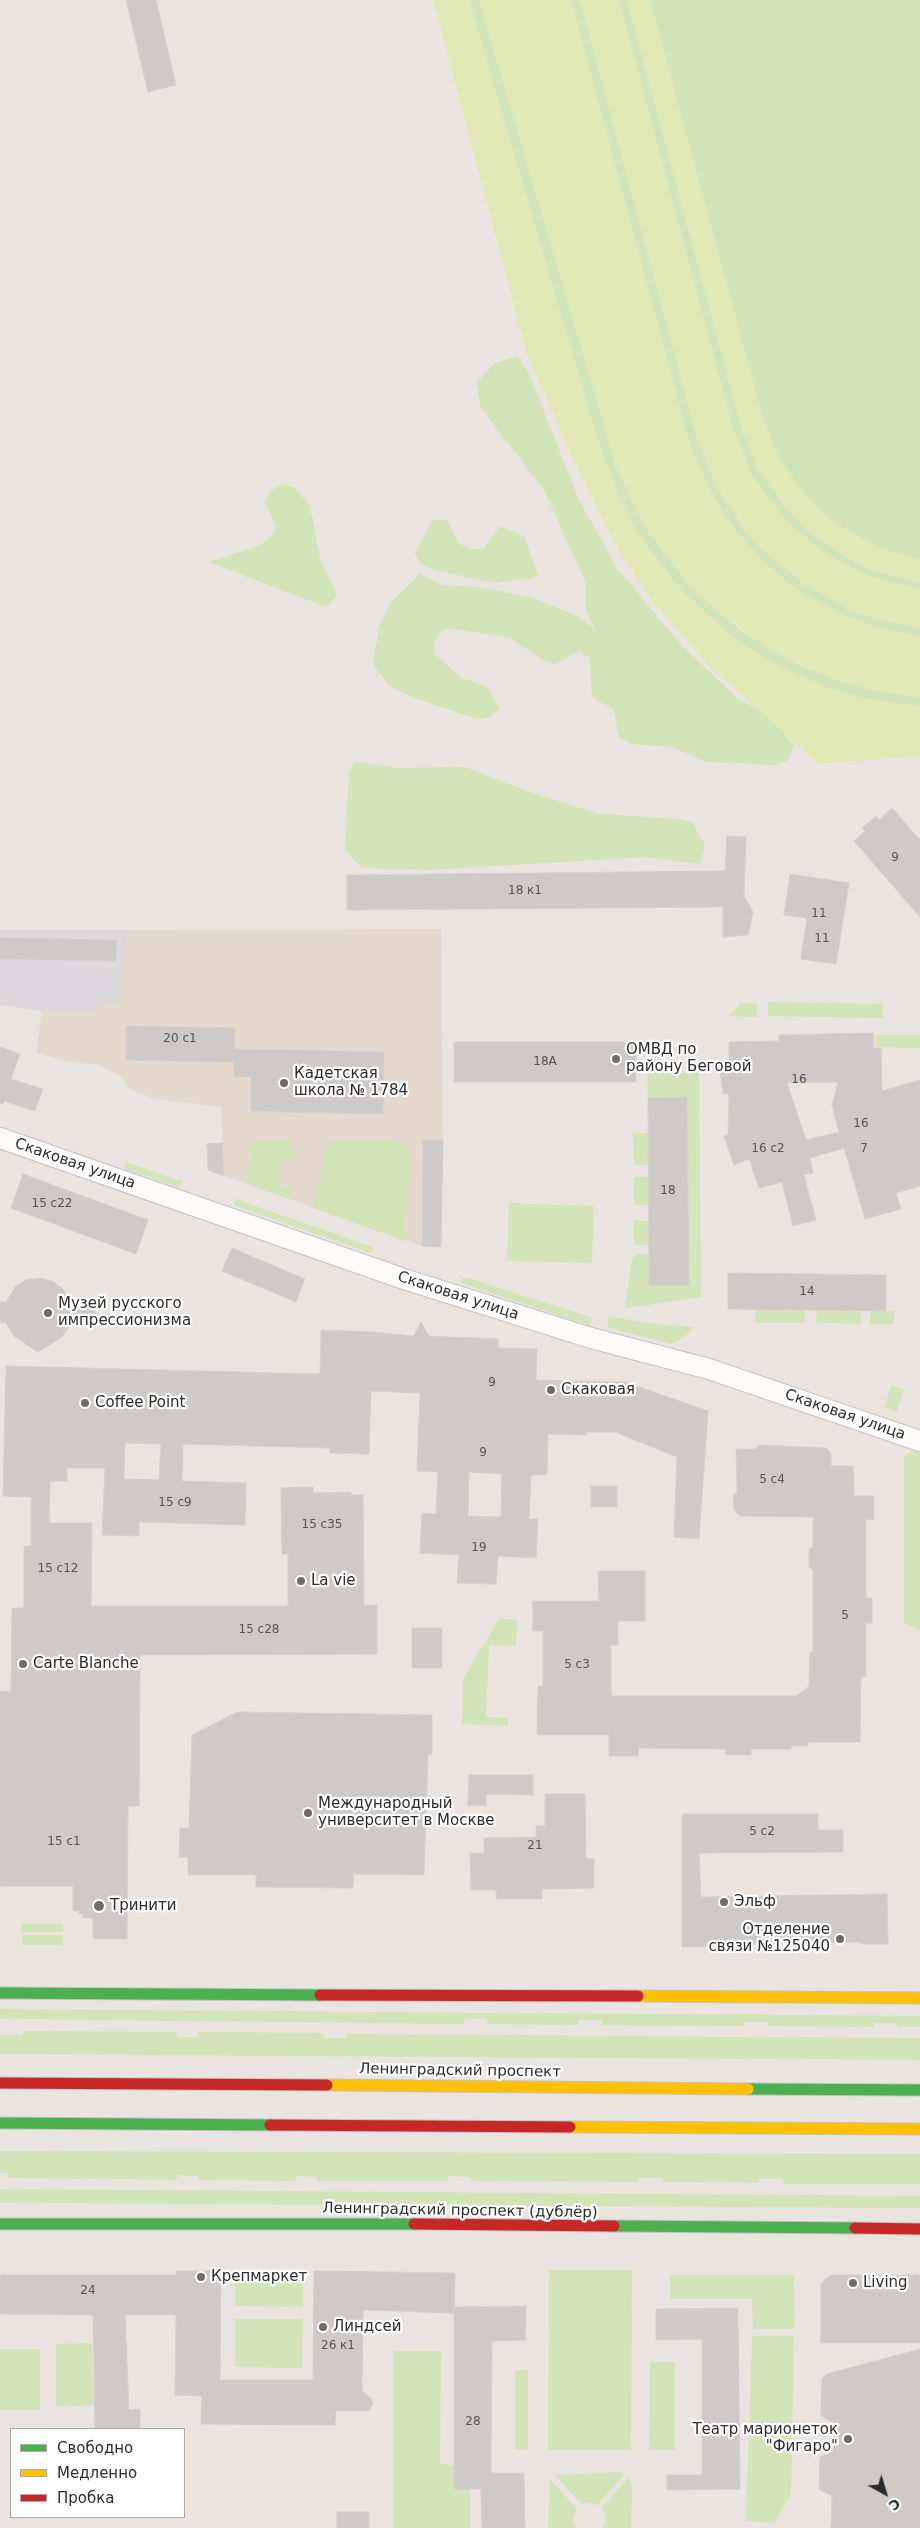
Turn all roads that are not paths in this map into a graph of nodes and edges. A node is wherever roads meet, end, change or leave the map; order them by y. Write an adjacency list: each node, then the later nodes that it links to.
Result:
1 (0, 1138): 2 (street, Скаковая улица)
2 (920, 1441)
3 (0, 1993): 4 (main road)
4 (920, 1998)
5 (0, 2083): 6 (main road, Ленинградский проспект)
6 (920, 2090)
7 (0, 2123): 8 (main road)
8 (920, 2130)
9 (0, 2224): 10 (main road, Ленинградский проспект (дублёр))
10 (920, 2229)

